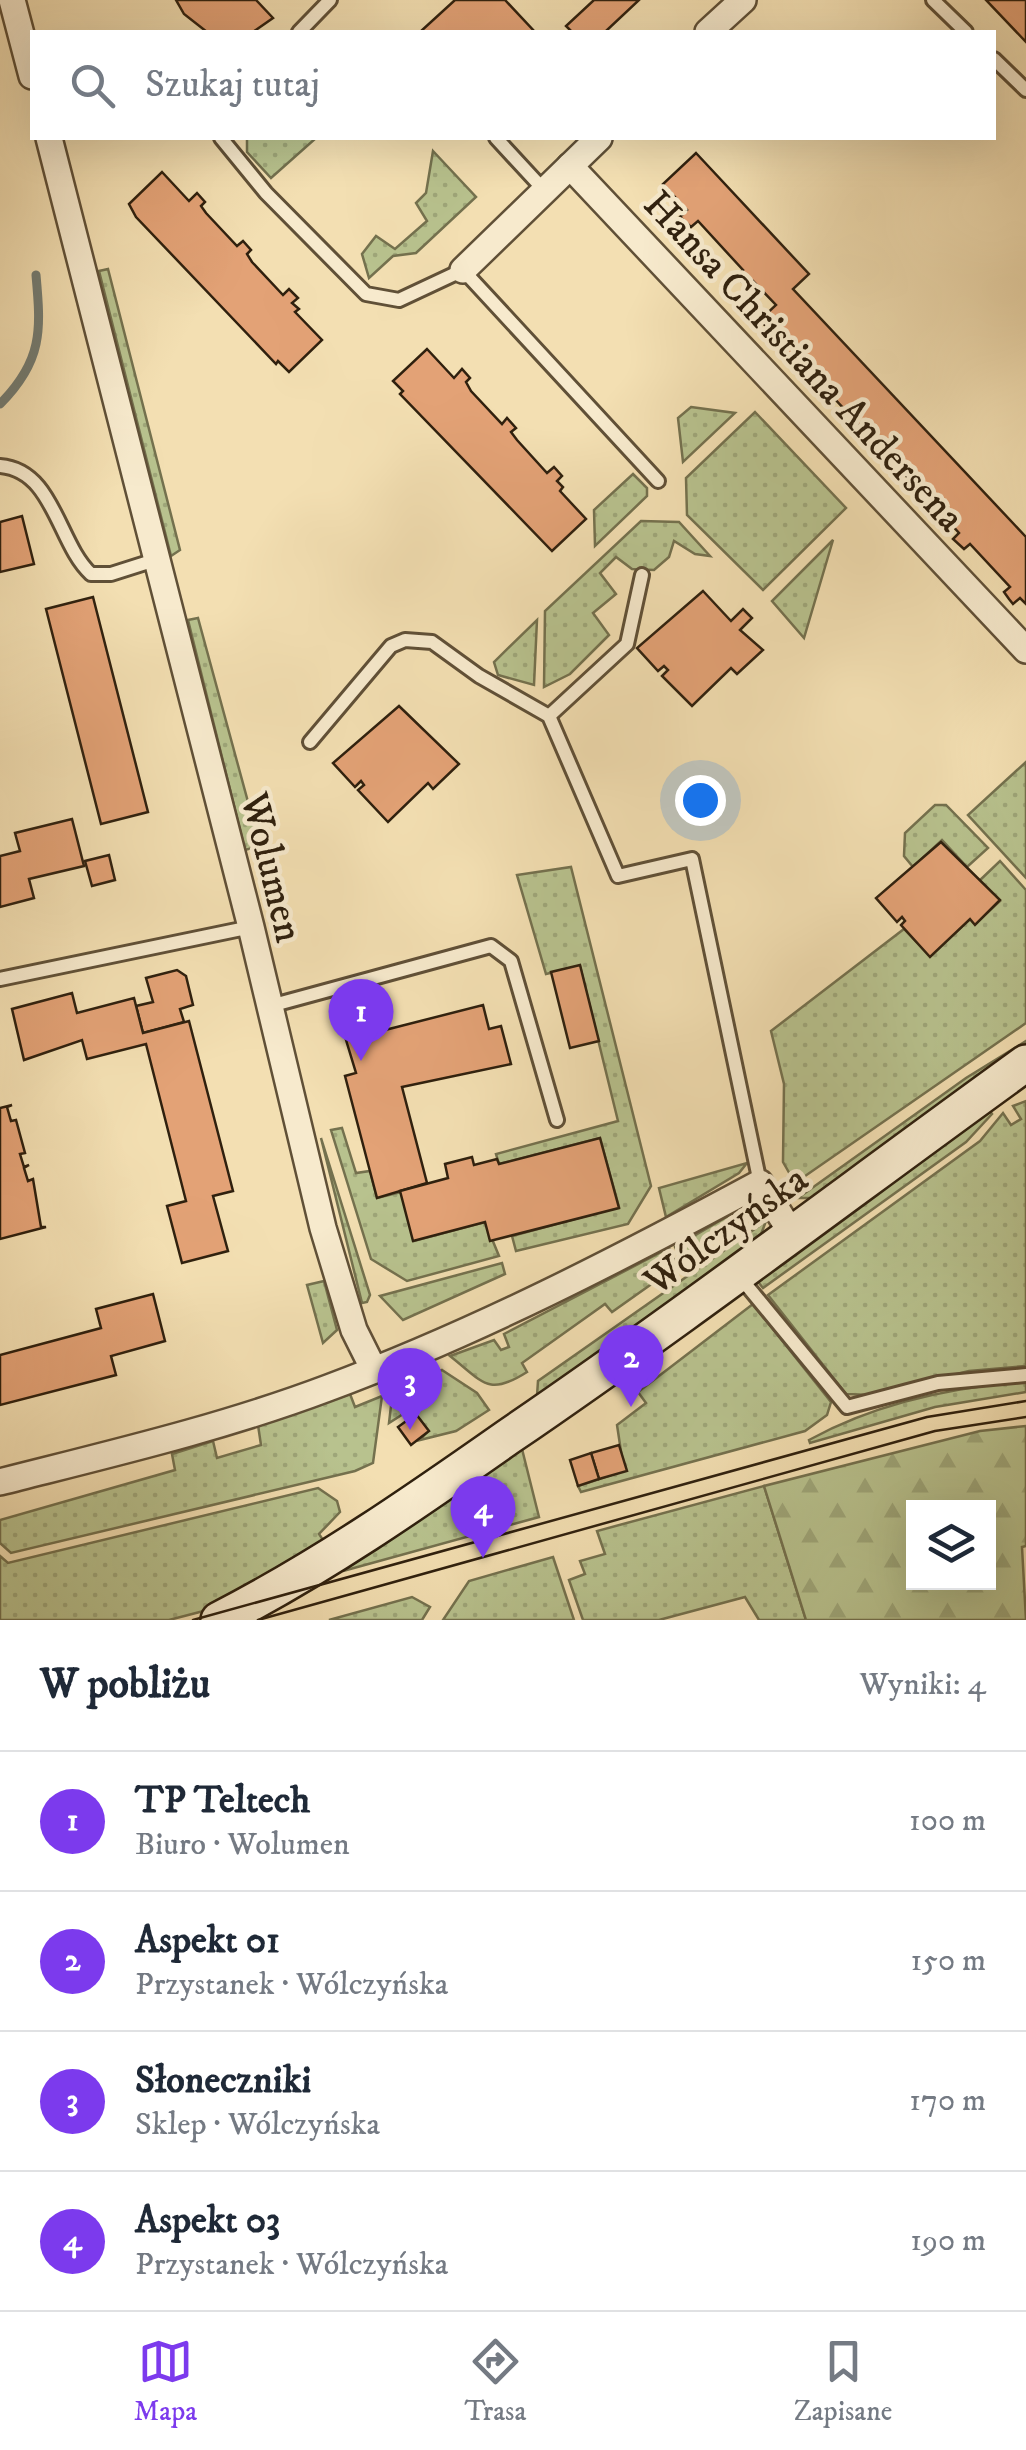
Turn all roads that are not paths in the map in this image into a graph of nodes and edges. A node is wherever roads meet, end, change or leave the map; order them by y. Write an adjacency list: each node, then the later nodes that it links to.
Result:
1 (12, 0): 9 (street)
2 (330, 0): 5 (lane)
3 (933, 0): 7 (lane)
4 (734, 3): 6 (street)
5 (301, 30)
6 (710, 30)
7 (964, 30)
8 (996, 61): 10 (lane)
9 (30, 68)
10 (1026, 90)
11 (50, 140): 20 (street, Wolumen)
12 (223, 140): 17 (lane)
13 (498, 140): 16 (lane)
14 (597, 140): 15 (street)
15 (570, 166): 16 (street); 22 (street, Hansa Christiana Andersena)
16 (544, 190): 17 (street)
17 (463, 270): 19 (lane)
18 (0, 466): 20 (lane)
19 (658, 481)
20 (155, 560): 25 (street, Wolumen)
21 (642, 575): 23 (lane)
22 (1026, 650)
23 (549, 716): 24 (lane); 30 (lane)
24 (310, 742)
25 (251, 926): 26 (lane); 27 (street, Wolumen)
26 (0, 979)
27 (270, 1006): 29 (lane); 33 (street, Wolumen)
28 (1026, 1063): 31 (main road, Wólczyńska)
29 (557, 1120)
30 (760, 1182): 31 (street); 33 (street)
31 (791, 1232): 32 (main road, Wólczyńska)
32 (737, 1274): 34 (lane); 36 (main road, Wólczyńska)
33 (374, 1370): 35 (street)
34 (1026, 1375)
35 (0, 1482)
36 (219, 1620)

